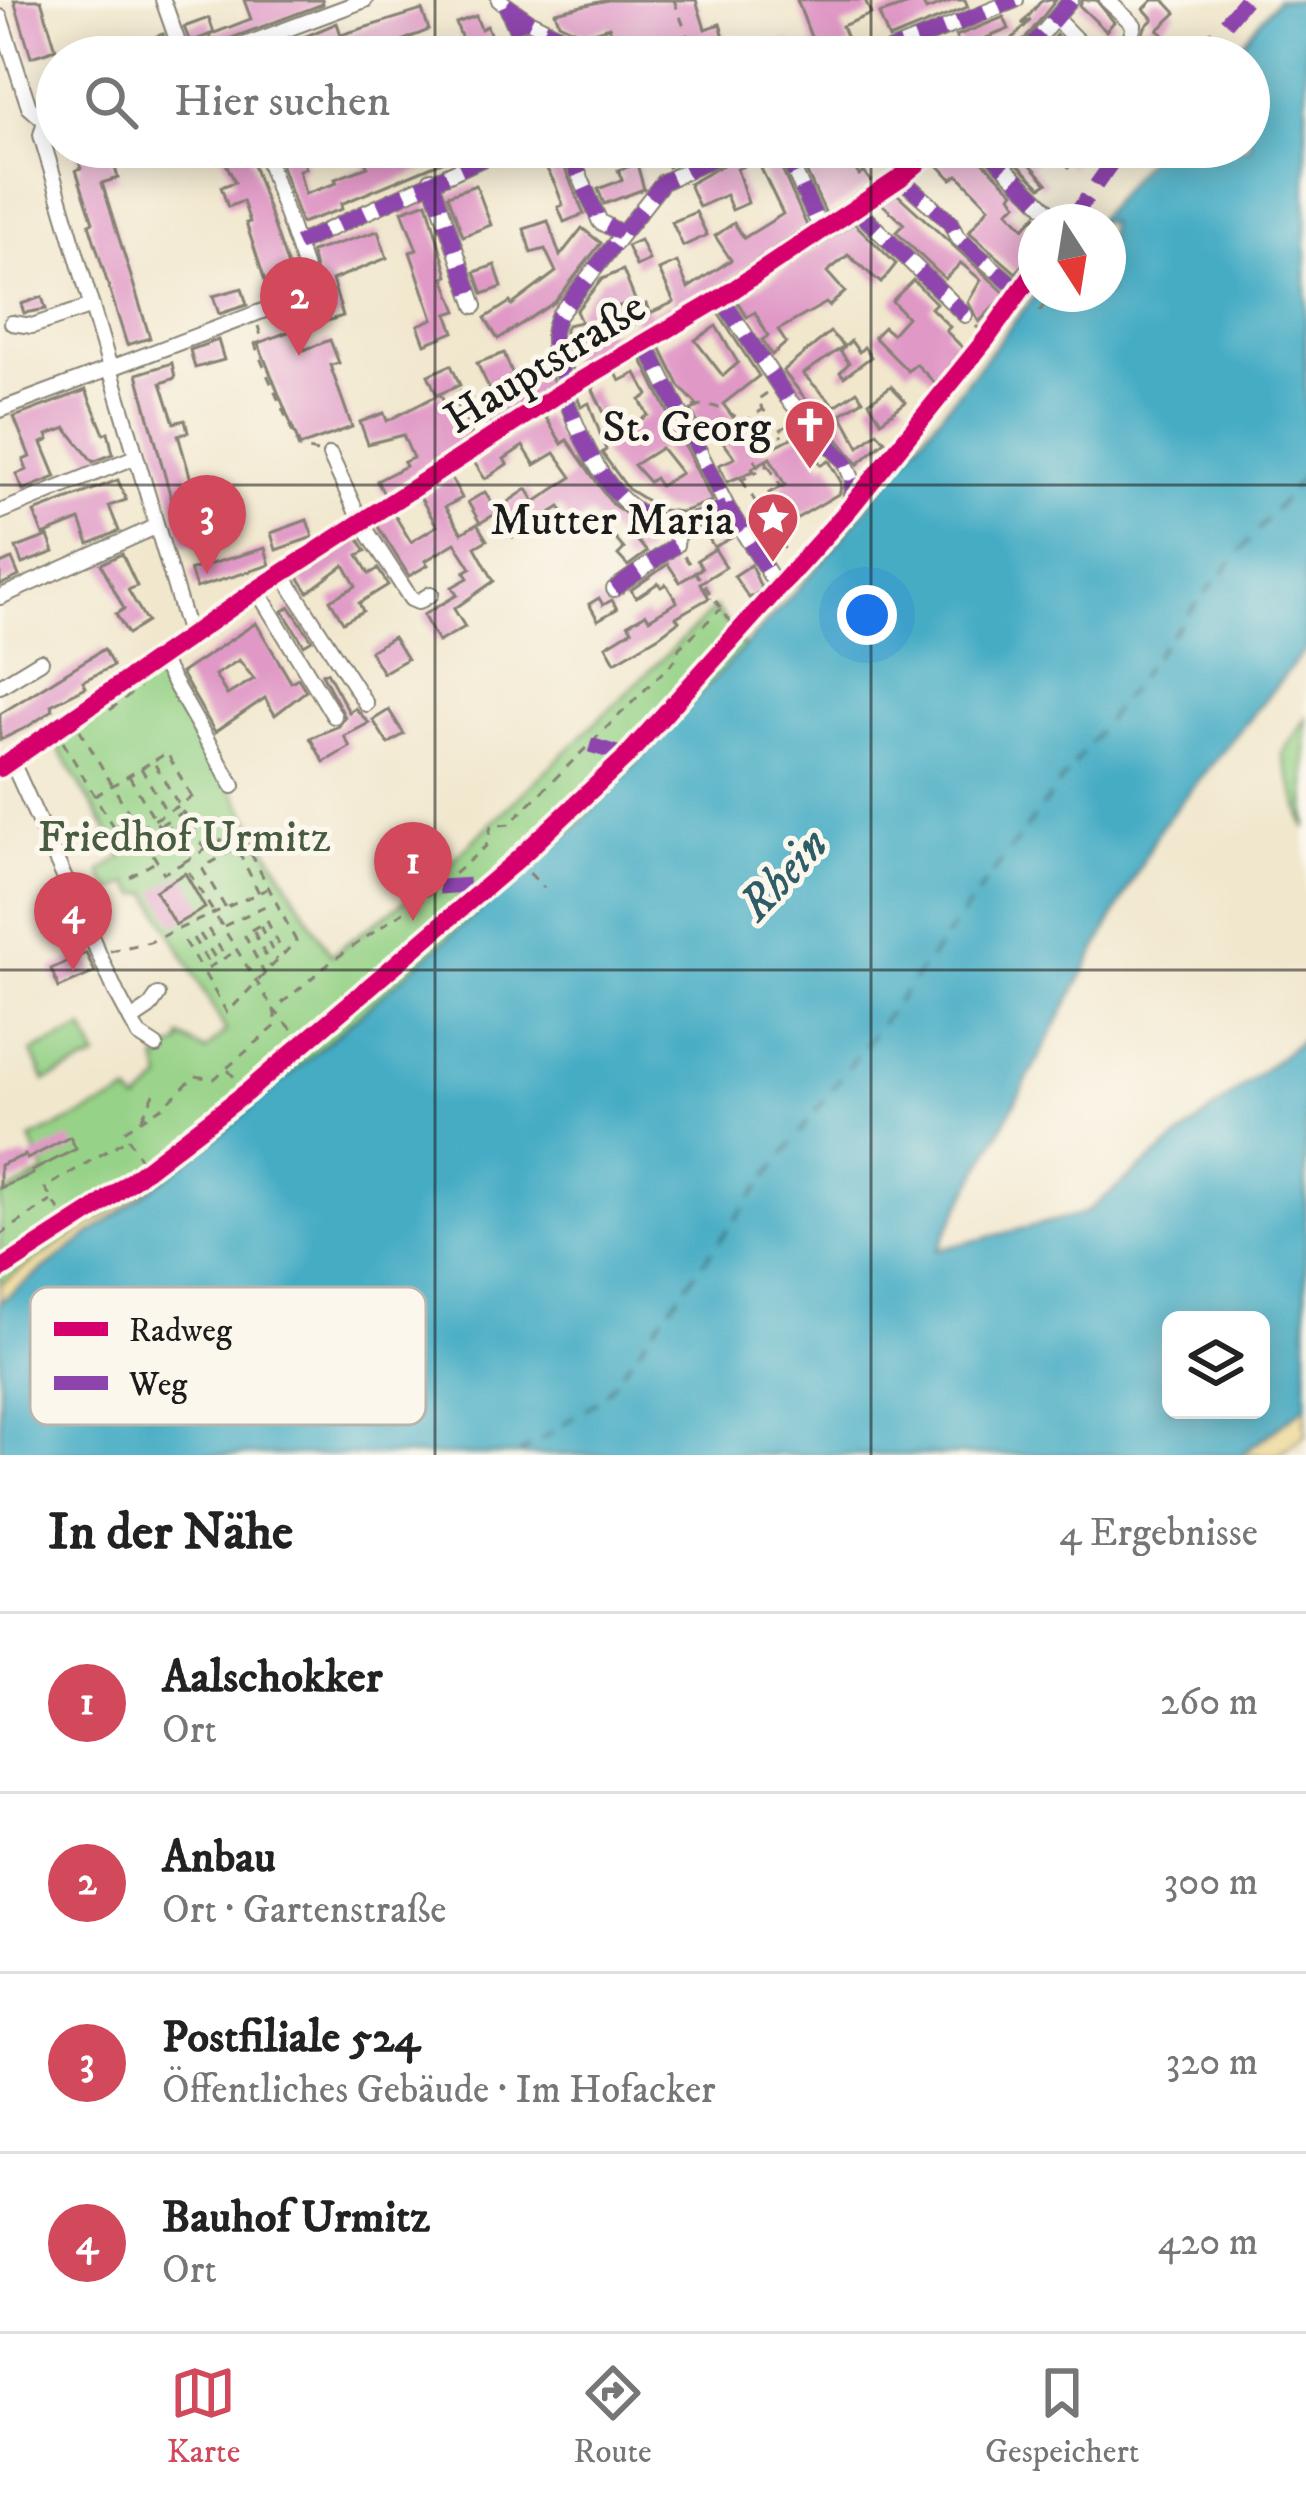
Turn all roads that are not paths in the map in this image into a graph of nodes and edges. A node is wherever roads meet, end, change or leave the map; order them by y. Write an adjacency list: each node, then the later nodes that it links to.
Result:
1 (163, 0): 9 (street)
2 (365, 0): 10 (street)
3 (1016, 0): 13 (street)
4 (1071, 0): 8 (street)
5 (1107, 0): 16 (street)
6 (508, 2): 11 (street); 12 (street)
7 (0, 16): 17 (street)
8 (1056, 19): 14 (street); 15 (street)
9 (176, 36)
10 (274, 36)
11 (520, 36)
12 (560, 36)
13 (926, 36)
14 (1041, 36)
15 (1073, 36)
16 (1131, 36)
17 (36, 110)
18 (51, 168): 35 (street)
19 (270, 168): 32 (street)
20 (457, 168): 26 (street)
21 (576, 168): 31 (street)
22 (693, 168): 31 (street)
23 (793, 168): 30 (street)
24 (906, 168): 27 (street, Hauptstraße)
25 (1005, 168): 28 (street)
26 (430, 179): 32 (street); 36 (street)
27 (890, 179): 29 (street, Hauptstraße); 33 (street)
28 (1042, 204)
29 (855, 208): 30 (street, Hauptstraße); 37 (street)
30 (821, 229): 34 (street, Hauptstraße)
31 (621, 233): 41 (street)
32 (297, 244): 40 (street)
33 (1018, 290)
34 (721, 298): 39 (street, Hauptstraße); 48 (street)
35 (92, 306): 38 (street); 40 (street)
36 (475, 306)
37 (965, 315)
38 (13, 323)
39 (646, 344): 41 (street, Hauptstraße); 47 (street)
40 (110, 369): 43 (street); 46 (street)
41 (565, 389): 44 (street, Hauptstraße); 51 (street)
42 (463, 399): 44 (street)
43 (0, 410)
44 (485, 441): 50 (street, Hauptstraße)
45 (330, 455): 50 (street)
46 (135, 457): 49 (street); 52 (street)
47 (727, 507): 51 (street); 54 (street)
48 (849, 509)
49 (0, 512)
50 (361, 522): 53 (street, Hauptstraße); 57 (street)
51 (679, 524): 55 (street)
52 (155, 527): 58 (street); 59 (street)
53 (282, 573): 56 (street, Hauptstraße); 63 (street)
54 (777, 586)
55 (614, 589)
56 (257, 590): 59 (street, Hauptstraße); 64 (street)
57 (431, 594)
58 (0, 597)
59 (190, 638): 60 (street, Hauptstraße)
60 (161, 660): 65 (street, Hauptstraße); 66 (street)
61 (41, 661): 62 (street)
62 (0, 686)
63 (365, 704)
64 (334, 716)
65 (6, 765): 68 (street)
66 (233, 786)
67 (158, 995): 68 (street)
68 (130, 1020): 69 (street)
69 (156, 1046)

